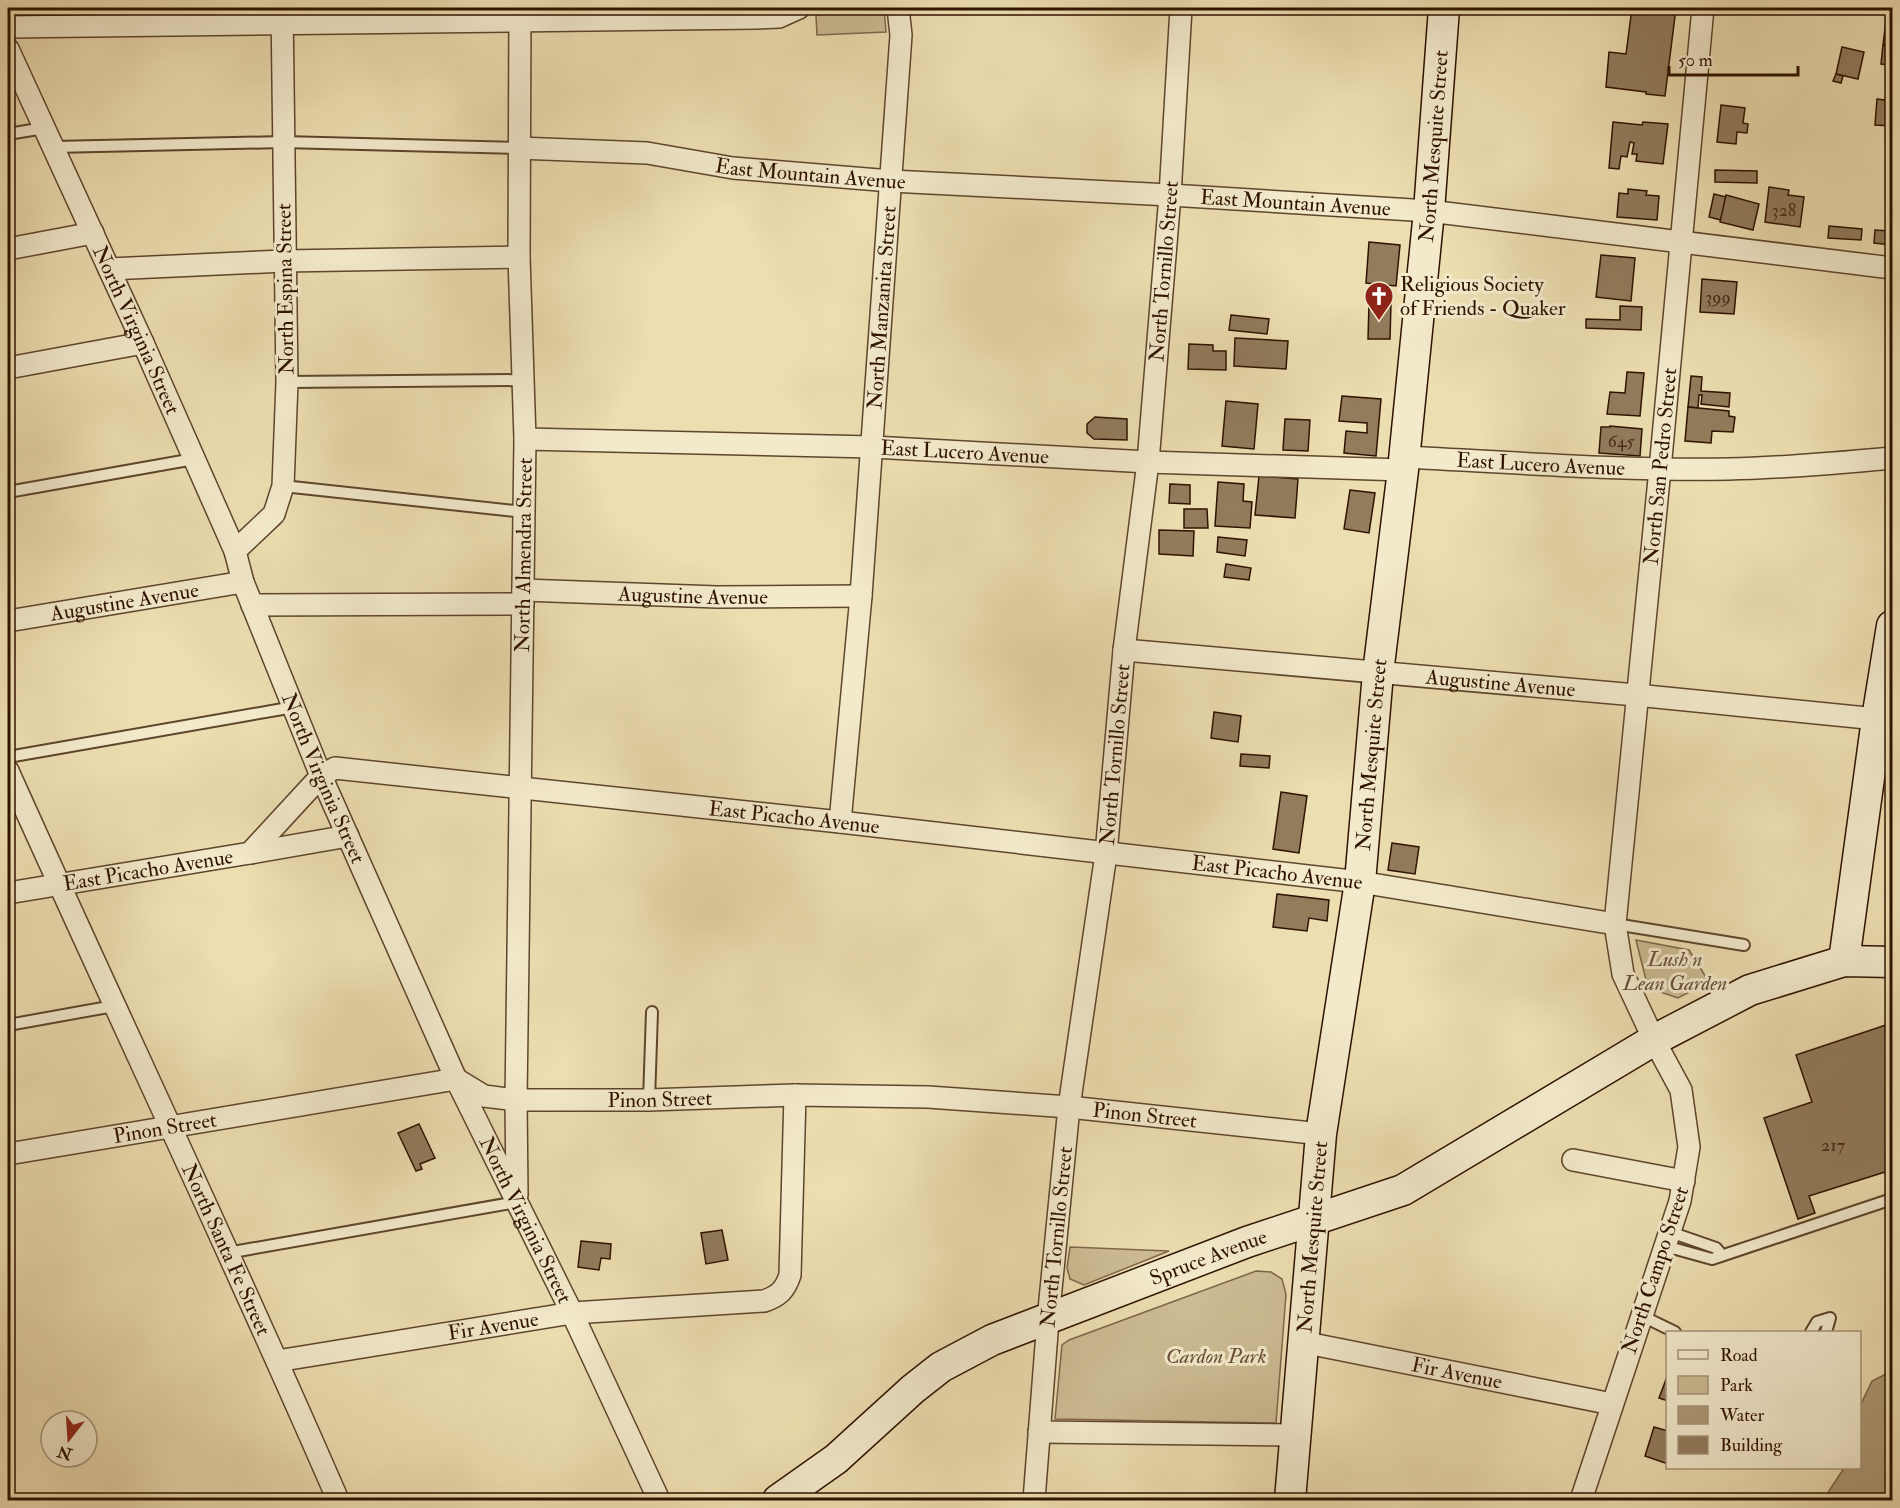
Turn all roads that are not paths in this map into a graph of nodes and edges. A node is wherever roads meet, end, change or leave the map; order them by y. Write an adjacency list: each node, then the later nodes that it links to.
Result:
1 (799, 8): 6 (street)
2 (898, 8): 15 (street, North Manzanita Street)
3 (1181, 8): 16 (street, North Tornillo Street)
4 (1444, 8): 17 (street, North Mesquite Street)
5 (1703, 8): 19 (street, North San Pedro Street)
6 (520, 14): 7 (street); 14 (street, North Almendra Street)
7 (282, 15): 8 (street); 12 (street, North Espina Street)
8 (8, 27)
9 (8, 49): 10 (street, North Virginia Street)
10 (44, 128): 11 (lane); 13 (street, North Virginia Street)
11 (8, 134)
12 (283, 142): 13 (lane); 14 (lane); 22 (street, North Espina Street)
13 (53, 147): 18 (street, North Virginia Street)
14 (518, 148): 15 (street, East Mountain Avenue); 21 (street, North Almendra Street)
15 (891, 181): 16 (street, East Mountain Avenue); 30 (street, North Manzanita Street)
16 (1170, 195): 17 (street, East Mountain Avenue); 33 (street, North Tornillo Street)
17 (1429, 212): 19 (street, East Mountain Avenue); 34 (street, North Mesquite Street)
18 (93, 233): 20 (street); 24 (street, North Virginia Street)
19 (1680, 242): 23 (street, East Mountain Avenue); 35 (street, North San Pedro Street)
20 (8, 249)
21 (519, 257): 22 (street); 27 (street, North Almendra Street)
22 (284, 261): 24 (street); 28 (street, North Espina Street)
23 (1893, 268)
24 (109, 269): 25 (street, North Virginia Street)
25 (143, 343): 26 (street); 32 (street, North Virginia Street)
26 (8, 368)
27 (523, 380): 28 (lane); 29 (street, North Almendra Street)
28 (287, 382): 36 (street, North Espina Street)
29 (525, 439): 30 (street, East Lucero Avenue); 38 (street, North Almendra Street)
30 (873, 447): 33 (street, East Lucero Avenue); 41 (street, North Manzanita Street)
31 (1893, 458): 35 (street, East Lucero Avenue)
32 (194, 459): 37 (lane); 39 (street, North Virginia Street)
33 (1148, 462): 34 (street, East Lucero Avenue); 46 (street, North Tornillo Street)
34 (1403, 464): 35 (street, East Lucero Avenue); 47 (street, North Mesquite Street)
35 (1660, 469): 48 (street, North San Pedro Street)
36 (284, 486): 38 (lane); 39 (street, North Espina Street)
37 (8, 492)
38 (524, 512): 42 (street, North Almendra Street)
39 (235, 551): 40 (street, North Virginia Street)
40 (243, 582): 43 (street, North Virginia Street); 44 (street, Augustine Avenue)
41 (861, 596): 42 (street, Augustine Avenue); 55 (street, North Manzanita Street)
42 (523, 597): 43 (street, Augustine Avenue); 54 (street, North Almendra Street)
43 (252, 605): 49 (street, North Virginia Street)
44 (8, 621)
45 (1893, 627): 50 (street)
46 (1124, 651): 47 (street, Augustine Avenue); 58 (street, North Tornillo Street)
47 (1378, 673): 48 (street, Augustine Avenue); 59 (street, North Mesquite Street)
48 (1636, 695): 50 (street, Augustine Avenue); 62 (street, North San Pedro Street)
49 (294, 707): 51 (lane); 53 (street, North Virginia Street)
50 (1877, 718): 64 (street)
51 (8, 757)
52 (8, 771): 60 (street, North Santa Fe Street)
53 (321, 776): 54 (street, East Picacho Avenue); 56 (street, North Virginia Street); 57 (street, East Picacho Avenue)
54 (519, 788): 55 (street, East Picacho Avenue); 72 (street, North Almendra Street)
55 (840, 822): 58 (street, East Picacho Avenue)
56 (348, 836): 57 (street); 70 (street, North Virginia Street)
57 (249, 853): 60 (street, East Picacho Avenue)
58 (1107, 854): 59 (street, East Picacho Avenue); 74 (street, North Tornillo Street)
59 (1360, 882): 62 (street, East Picacho Avenue); 76 (street, North Mesquite Street)
60 (58, 884): 61 (street, East Picacho Avenue); 66 (street, North Santa Fe Street)
61 (8, 893)
62 (1615, 924): 63 (lane, East Picacho Avenue); 69 (street)
63 (1744, 945)
64 (1844, 961): 65 (street); 69 (street)
65 (1893, 962)
66 (114, 1006): 68 (lane); 75 (street, North Santa Fe Street)
67 (652, 1012): 73 (lane)
68 (8, 1024)
69 (1654, 1040): 79 (street, North Campo Street); 82 (street, Spruce Avenue)
70 (456, 1079): 72 (street, Pinon Street); 75 (street, Pinon Street); 81 (street, North Virginia Street)
71 (795, 1095): 73 (street, Pinon Street); 74 (street, Pinon Street); 85 (street, Fir Avenue)
72 (516, 1100): 73 (street, Pinon Street); 81 (street, North Almendra Street)
73 (649, 1100)
74 (1069, 1107): 76 (street, Pinon Street); 87 (street, North Tornillo Street)
75 (169, 1128): 77 (street, Pinon Street); 84 (street, North Santa Fe Street)
76 (1321, 1134): 82 (street, North Mesquite Street)
77 (8, 1154)
78 (1573, 1160): 79 (street)
79 (1684, 1181): 83 (street, North Campo Street)
80 (1893, 1199): 83 (lane)
81 (518, 1202): 84 (lane); 85 (street, North Virginia Street)
82 (1313, 1220): 87 (street, Spruce Avenue); 91 (street, North Mesquite Street)
83 (1667, 1239): 86 (street, North Campo Street)
84 (227, 1252): 92 (street, North Santa Fe Street)
85 (572, 1313): 92 (street, Fir Avenue); 97 (street, North Virginia Street)
86 (1642, 1316): 88 (lane); 93 (street, North Campo Street)
87 (1048, 1320): 94 (street, North Tornillo Street); 98 (street, Spruce Avenue)
88 (1673, 1331)
89 (1812, 1331): 90 (lane)
90 (1826, 1331)
91 (1302, 1341): 93 (street, Fir Avenue); 95 (street, North Mesquite Street)
92 (277, 1361): 96 (street, North Santa Fe Street)
93 (1612, 1404): 101 (street, North Campo Street)
94 (1039, 1432): 95 (street); 99 (street, North Tornillo Street)
95 (1294, 1435): 100 (street, North Mesquite Street)
96 (338, 1500)
97 (659, 1500)
98 (778, 1500)
99 (1034, 1500)
100 (1290, 1500)
101 (1581, 1500)

